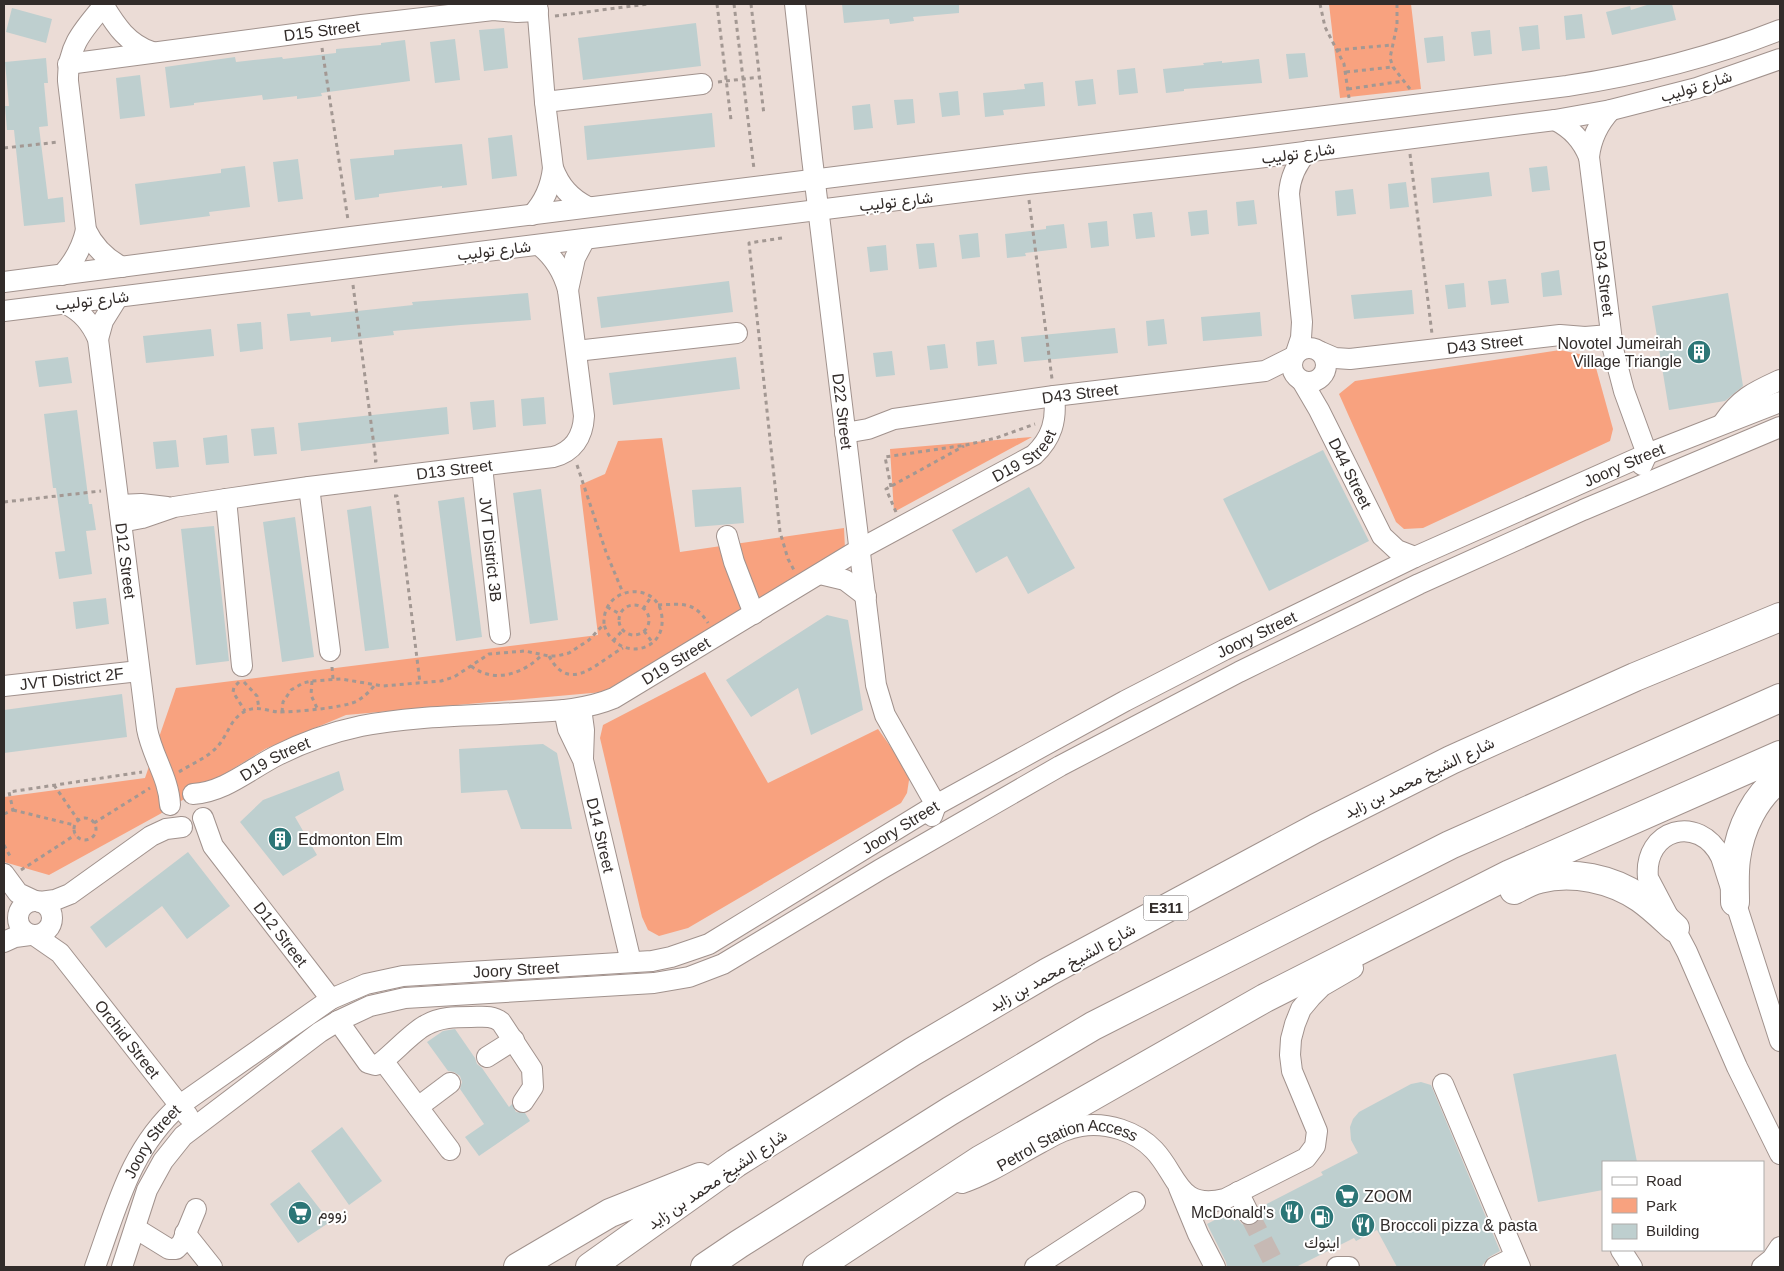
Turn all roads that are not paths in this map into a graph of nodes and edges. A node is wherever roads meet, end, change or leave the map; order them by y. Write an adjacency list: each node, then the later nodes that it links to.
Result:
1 (795, 4): 17 (street, D22 Street)
2 (104, 5): 6 (street); 8 (street)
3 (500, 7): 4 (street, D15 Street); 6 (street, D15 Street)
4 (538, 11): 10 (street)
5 (1780, 30): 17 (street, شارع توليب)
6 (152, 52): 8 (street, D15 Street)
7 (1780, 58): 11 (street, شارع توليب)
8 (68, 64): 22 (street)
9 (702, 84): 10 (street)
10 (545, 102): 16 (street)
11 (1611, 110): 12 (street, شارع توليب); 14 (street, D34 Street)
12 (1555, 120): 13 (street, شارع توليب); 14 (street, D34 Street)
13 (1308, 151): 15 (street, شارع توليب); 18 (street)
14 (1589, 157): 33 (street, D34 Street)
15 (1257, 158): 18 (street); 20 (street, شارع توليب)
16 (554, 168): 19 (street); 21 (street)
17 (814, 180): 19 (street, شارع توليب); 20 (street, D22 Street)
18 (1289, 194): 32 (street)
19 (588, 207): 21 (street, شارع توليب)
20 (818, 211): 23 (street, شارع توليب); 45 (street, D22 Street)
21 (532, 215): 25 (street, شارع توليب)
22 (86, 230): 25 (street); 26 (street)
23 (585, 239): 24 (street, شارع توليب); 28 (street)
24 (539, 245): 28 (street); 29 (street, شارع توليب)
25 (122, 267): 26 (street, شارع توليب)
26 (62, 275): 27 (street, شارع توليب)
27 (4, 282)
28 (568, 290): 36 (street)
29 (118, 297): 30 (street, شارع توليب); 35 (street, D12 Street)
30 (66, 304): 31 (street, شارع توليب); 35 (street, D12 Street)
31 (4, 311)
32 (1302, 322): 37 (street); 38 (street)
33 (1610, 328): 39 (street, D43 Street); 48 (street, D34 Street)
34 (738, 333): 36 (street)
35 (98, 339): 52 (street, D12 Street)
36 (576, 350): 49 (street, D13 Street)
37 (1318, 350): 38 (street); 39 (street, D43 Street); 41 (street)
38 (1294, 355): 40 (street, D43 Street); 41 (street)
39 (1350, 360): 41 (street, D43 Street)
40 (1265, 371): 41 (street, D43 Street); 43 (street, D43 Street)
41 (1311, 378): 55 (street, D44 Street)
42 (1780, 380): 46 (street)
43 (1054, 396): 45 (street, D43 Street); 56 (street, D19 Street)
44 (1780, 402): 46 (street, Joory Street)
45 (844, 425): 56 (street, D22 Street)
46 (1721, 425): 48 (street, Joory Street)
47 (1780, 427): 53 (street, Joory Street)
48 (1647, 454): 53 (street); 57 (street, Joory Street)
49 (482, 466): 50 (street, D13 Street); 63 (street, JVT District 3B)
50 (309, 487): 51 (street, D13 Street); 64 (street)
51 (226, 499): 52 (street, D13 Street); 65 (street)
52 (119, 506): 66 (street, D12 Street)
53 (1583, 510): 79 (street, Joory Street)
54 (727, 536): 61 (street)
55 (1382, 536): 57 (street, D44 Street); 58 (street, D44 Street)
56 (860, 549): 59 (street, D19 Street); 60 (street, D22 Street)
57 (1415, 557): 58 (street, Joory Street)
58 (1383, 573): 75 (street, Joory Street)
59 (820, 574): 60 (street); 61 (street, D19 Street)
60 (866, 596): 75 (street, D22 Street)
61 (754, 614): 69 (street, D19 Street)
62 (1780, 617): 105 (highway, شارع الشيخ محمد بن زايد / E311)
63 (500, 634)
64 (330, 651)
65 (242, 666)
66 (139, 671): 67 (street, JVT District 2F); 72 (street, D12 Street)
67 (4, 686)
68 (1780, 698): 122 (highway)
69 (572, 709): 73 (street, D19 Street); 90 (street, D14 Street)
70 (1780, 755): 84 (highway)
71 (1780, 778): 83 (highway)
72 (158, 784): 74 (street); 76 (street, D12 Street)
73 (224, 786): 74 (street, D19 Street); 77 (street, D19 Street)
74 (190, 793): 76 (street); 77 (street)
75 (936, 805): 79 (street); 90 (street, Joory Street)
76 (170, 807): 77 (street); 78 (street)
77 (194, 821): 78 (street); 91 (street, D12 Street)
78 (151, 836): 81 (street)
79 (881, 869): 92 (street, Joory Street)
80 (12, 874): 82 (street); 85 (street)
81 (70, 894): 82 (street); 87 (street)
82 (37, 902): 85 (street); 87 (street)
83 (1735, 902): 86 (street); 94 (street)
84 (1441, 909): 86 (highway); 88 (highway)
85 (18, 915): 87 (street); 89 (street)
86 (1676, 928): 104 (street)
87 (42, 929): 89 (street); 100 (street, Orchid Street)
88 (1402, 929): 107 (street, Petrol Station Access); 108 (highway)
89 (4, 941)
90 (632, 962): 91 (street, Joory Street)
91 (331, 999): 100 (street, Joory Street)
92 (338, 1020): 96 (street); 102 (street, Joory Street)
93 (514, 1040): 95 (street); 96 (street); 99 (street)
94 (1780, 1041)
95 (487, 1057)
96 (384, 1062): 101 (street)
97 (450, 1084): 101 (street)
98 (1443, 1084): 116 (street)
99 (523, 1102)
100 (180, 1105): 102 (street, Orchid Street); 117 (street, Joory Street)
101 (418, 1107): 103 (street)
102 (196, 1126): 112 (street, Joory Street)
103 (450, 1150)
104 (1780, 1154)
105 (736, 1164): 120 (highway); 121 (highway, شارع الشيخ محمد بن زايد / E311)
106 (1180, 1188): 107 (street, Petrol Station Access); 108 (street, Petrol Station Access); 125 (street)
107 (1238, 1192): 111 (street)
108 (925, 1197): 123 (highway)
109 (1135, 1202): 124 (street)
110 (196, 1209): 113 (street)
111 (1249, 1214)
112 (135, 1228): 113 (street); 118 (street, Joory Street)
113 (185, 1233): 119 (street)
114 (1780, 1247): 130 (street)
115 (1622, 1251): 129 (street)
116 (1518, 1262): 128 (street)
117 (96, 1267)
118 (122, 1267)
119 (212, 1267)
120 (518, 1267)
121 (590, 1267)
122 (705, 1267)
123 (817, 1267)
124 (1035, 1267)
125 (1215, 1267)
126 (1337, 1267): 127 (street)
127 (1349, 1267)
128 (1495, 1267)
129 (1632, 1267)
130 (1762, 1267)

